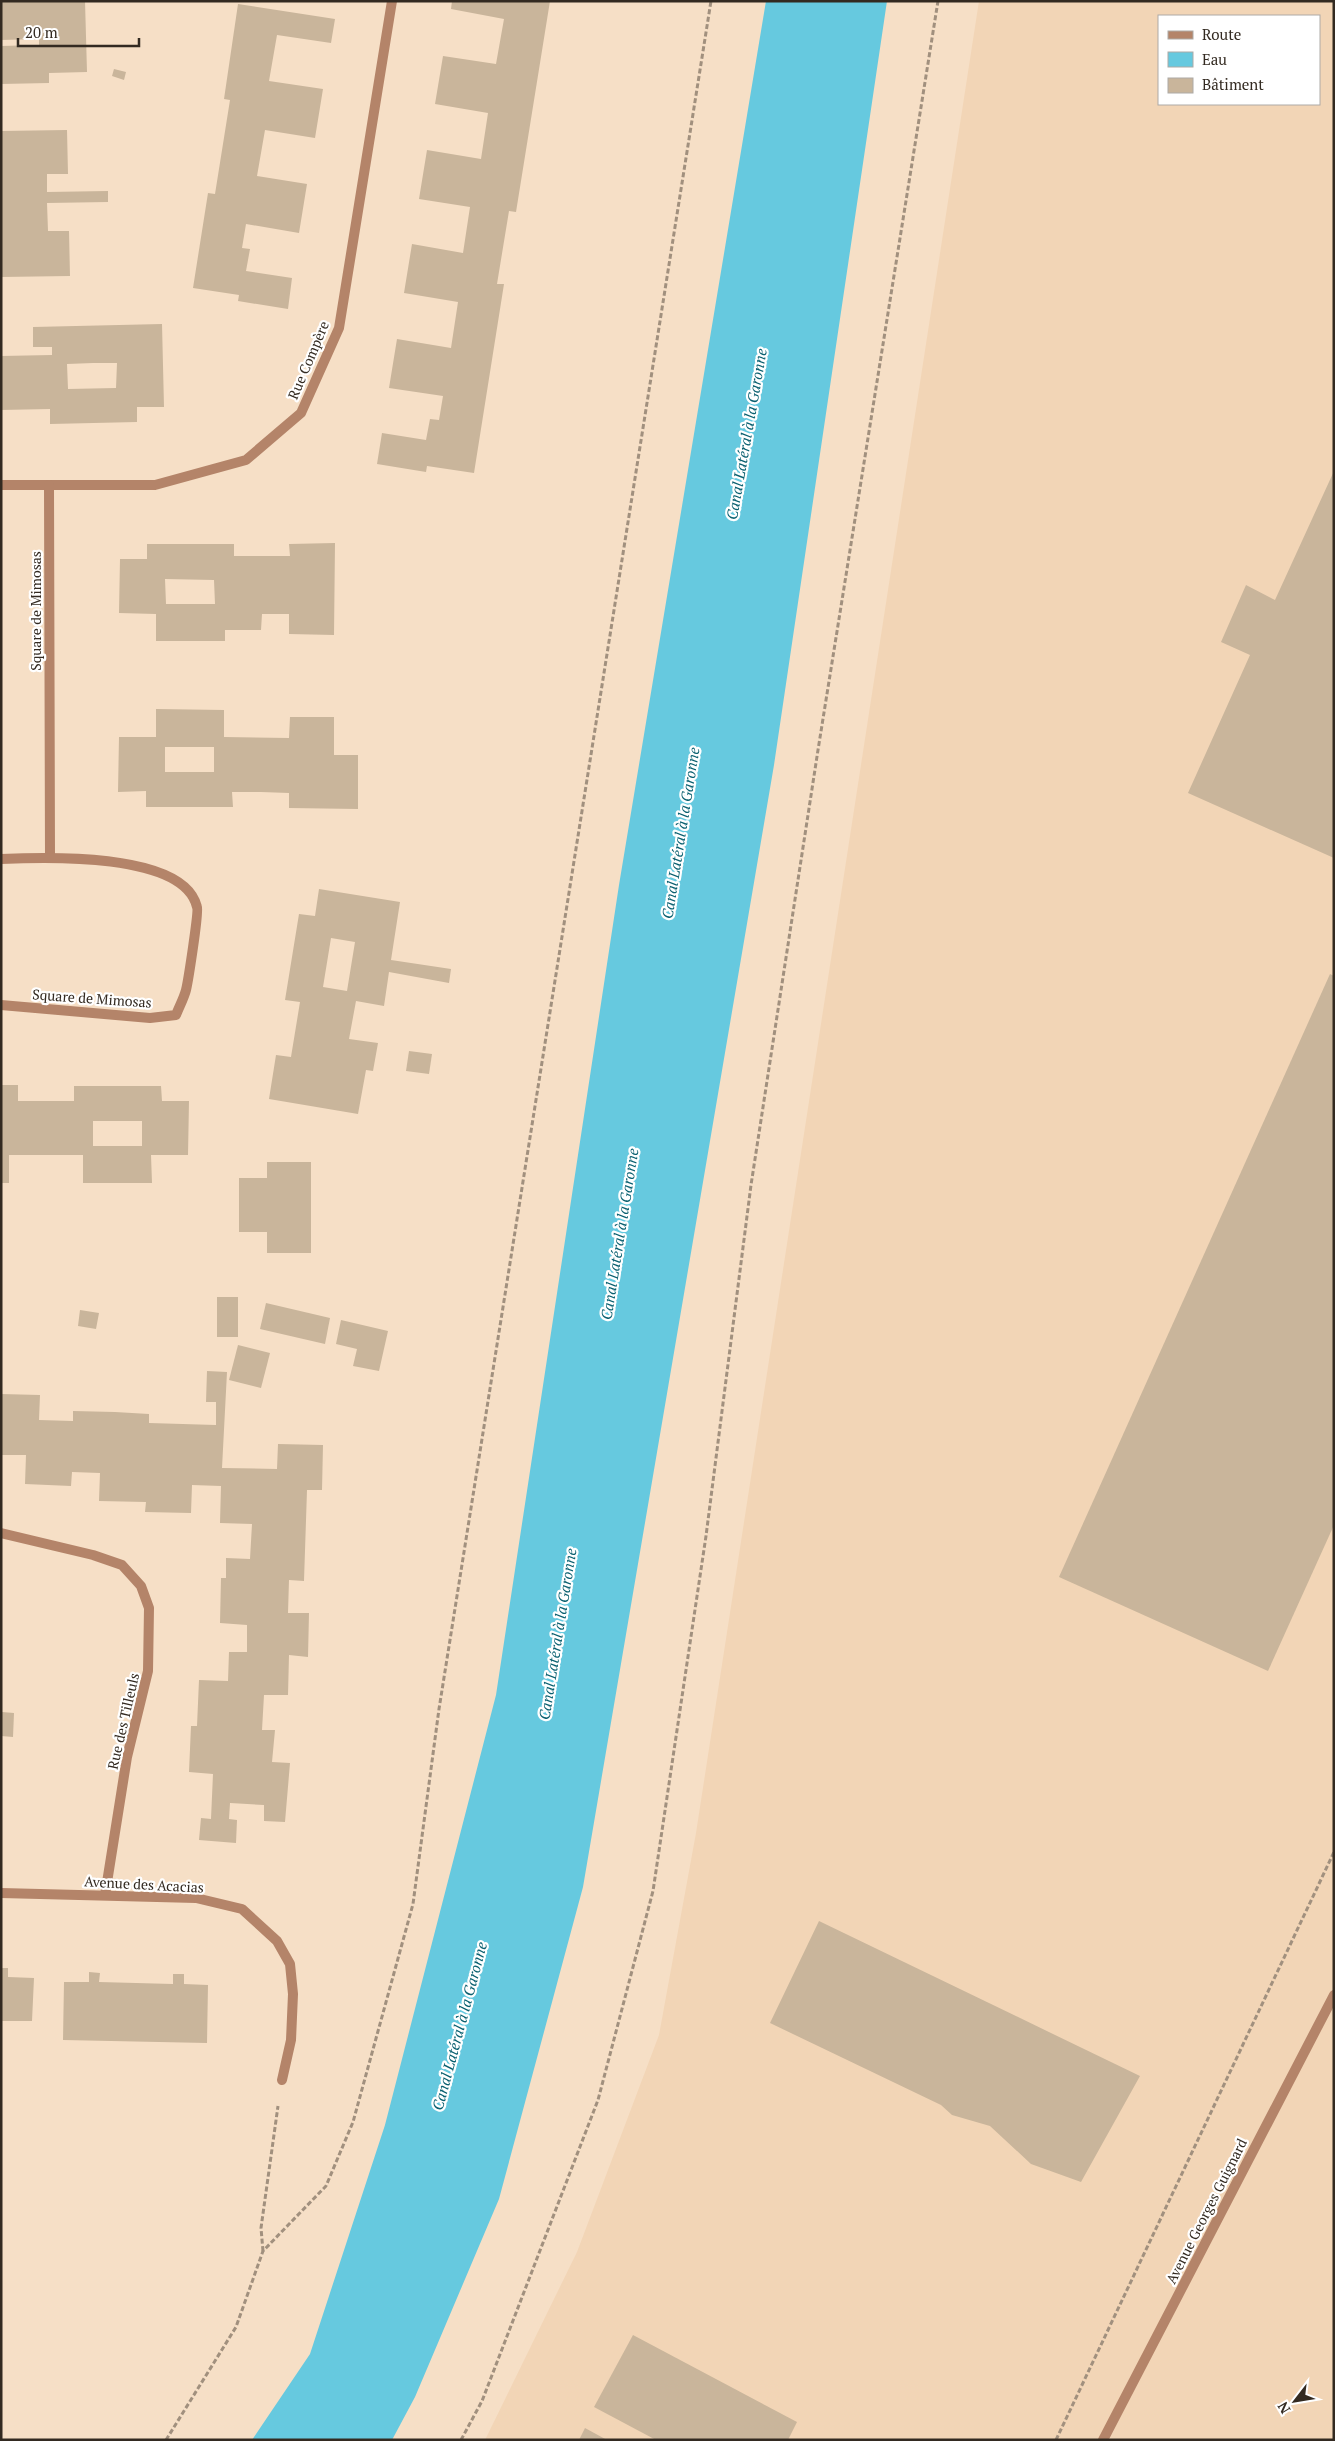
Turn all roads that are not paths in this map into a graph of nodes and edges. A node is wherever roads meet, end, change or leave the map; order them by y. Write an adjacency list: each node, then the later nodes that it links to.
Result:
1 (392, 1): 3 (street, Rue Compère)
2 (1, 485): 3 (street, Rue Compère)
3 (48, 485): 4 (street, Square de Mimosas)
4 (50, 857): 5 (street, Square de Mimosas); 6 (street, Square de Mimosas)
5 (1, 859)
6 (1, 1005)
7 (1, 1533): 9 (street, Rue des Tilleuls)
8 (1, 1893): 9 (street, Avenue des Acacias)
9 (105, 1895): 11 (street, Avenue des Acacias)
10 (1334, 1995): 12 (street, Avenue Georges Guignard)
11 (282, 2080)
12 (1104, 2440)

